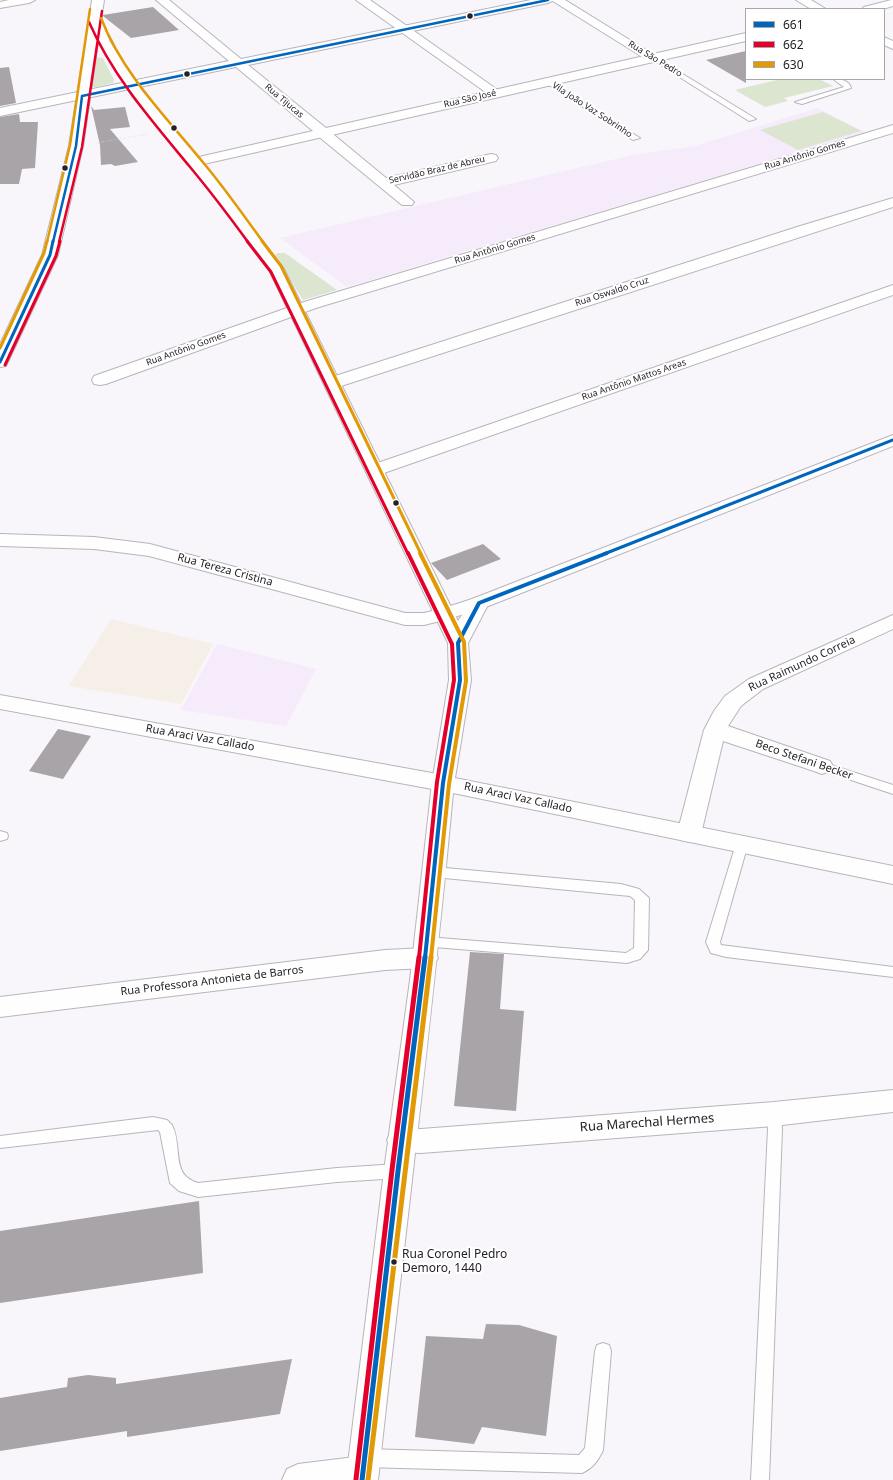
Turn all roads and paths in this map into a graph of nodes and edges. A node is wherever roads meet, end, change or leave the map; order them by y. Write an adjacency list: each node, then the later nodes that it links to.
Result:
1 (29, 0): 9 (street)
2 (98, 0): 12 (street)
3 (162, 0): 16 (street, Rua Tijucas)
4 (362, 0): 13 (street)
5 (548, 0): 13 (street)
6 (557, 0): 15 (street, Rua São Pedro)
7 (802, 0): 10 (street)
8 (893, 3): 11 (street)
9 (0, 5)
10 (818, 8)
11 (872, 8)
12 (94, 20): 19 (street); 21 (street)
13 (405, 30): 16 (street); 20 (street)
14 (745, 37): 15 (street, Rua São José)
15 (653, 58): 18 (street, Rua São José); 24 (lane, Rua São Pedro)
16 (239, 64): 19 (street); 27 (street, Rua Tijucas)
17 (838, 80): 22 (lane)
18 (548, 82): 20 (street, Rua São José); 28 (lane, Vila João Vaz Sobrinho)
19 (131, 86): 21 (street); 26 (street)
20 (496, 93): 27 (street, Rua São José)
21 (82, 96): 23 (street); 29 (street)
22 (799, 102)
23 (0, 112)
24 (752, 119)
25 (893, 129): 36 (street, Rua Antônio Gomes)
26 (168, 131): 29 (path); 31 (street)
27 (323, 133): 31 (street, Rua São José); 32 (street, Rua Tijucas)
28 (636, 138)
29 (76, 146): 37 (street)
30 (491, 158): 32 (street, Servidão Braz de Abreu)
31 (195, 162): 36 (street)
32 (383, 183): 33 (street, Rua Tijucas)
33 (406, 202)
34 (893, 202): 39 (street, Rua Oswaldo Cruz)
35 (893, 290): 41 (street, Rua Antônio Mattos Areas)
36 (296, 310): 38 (street, Rua Antônio Gomes); 39 (street)
37 (0, 362)
38 (100, 380)
39 (332, 383): 41 (street)
40 (893, 440): 43 (street, Rua Tereza Cristina)
41 (375, 470): 44 (street)
42 (0, 540): 44 (street, Rua Tereza Cristina)
43 (479, 603): 44 (street, Rua Tereza Cristina); 46 (street)
44 (445, 614): 46 (street)
45 (893, 621): 48 (street, Rua Raimundo Correia)
46 (458, 643): 50 (street)
47 (0, 702): 50 (street, Rua Araci Vaz Callado)
48 (715, 730): 49 (street, Beco Stefani Becker); 52 (street, Rua Raimundo Correia)
49 (822, 766): 51 (lane, Beco Stefani Becker)
50 (444, 783): 52 (street, Rua Araci Vaz Callado); 54 (street)
51 (893, 790)
52 (689, 834): 53 (street, Rua Araci Vaz Callado)
53 (742, 844): 55 (street, Rua Araci Vaz Callado); 57 (lane)
54 (434, 872): 56 (street); 56 (lane)
55 (893, 875)
56 (426, 950): 58 (street, Rua Professora Antonieta de Barros); 61 (street)
57 (893, 972)
58 (0, 1007)
59 (893, 1101): 60 (street, Rua Marechal Hermes)
60 (774, 1114): 61 (street, Rua Marechal Hermes); 67 (lane)
61 (401, 1140): 63 (street)
62 (0, 1142): 63 (lane)
63 (398, 1171): 65 (street)
64 (602, 1351): 65 (lane)
65 (364, 1470): 66 (street)
66 (298, 1480)
67 (760, 1480)

